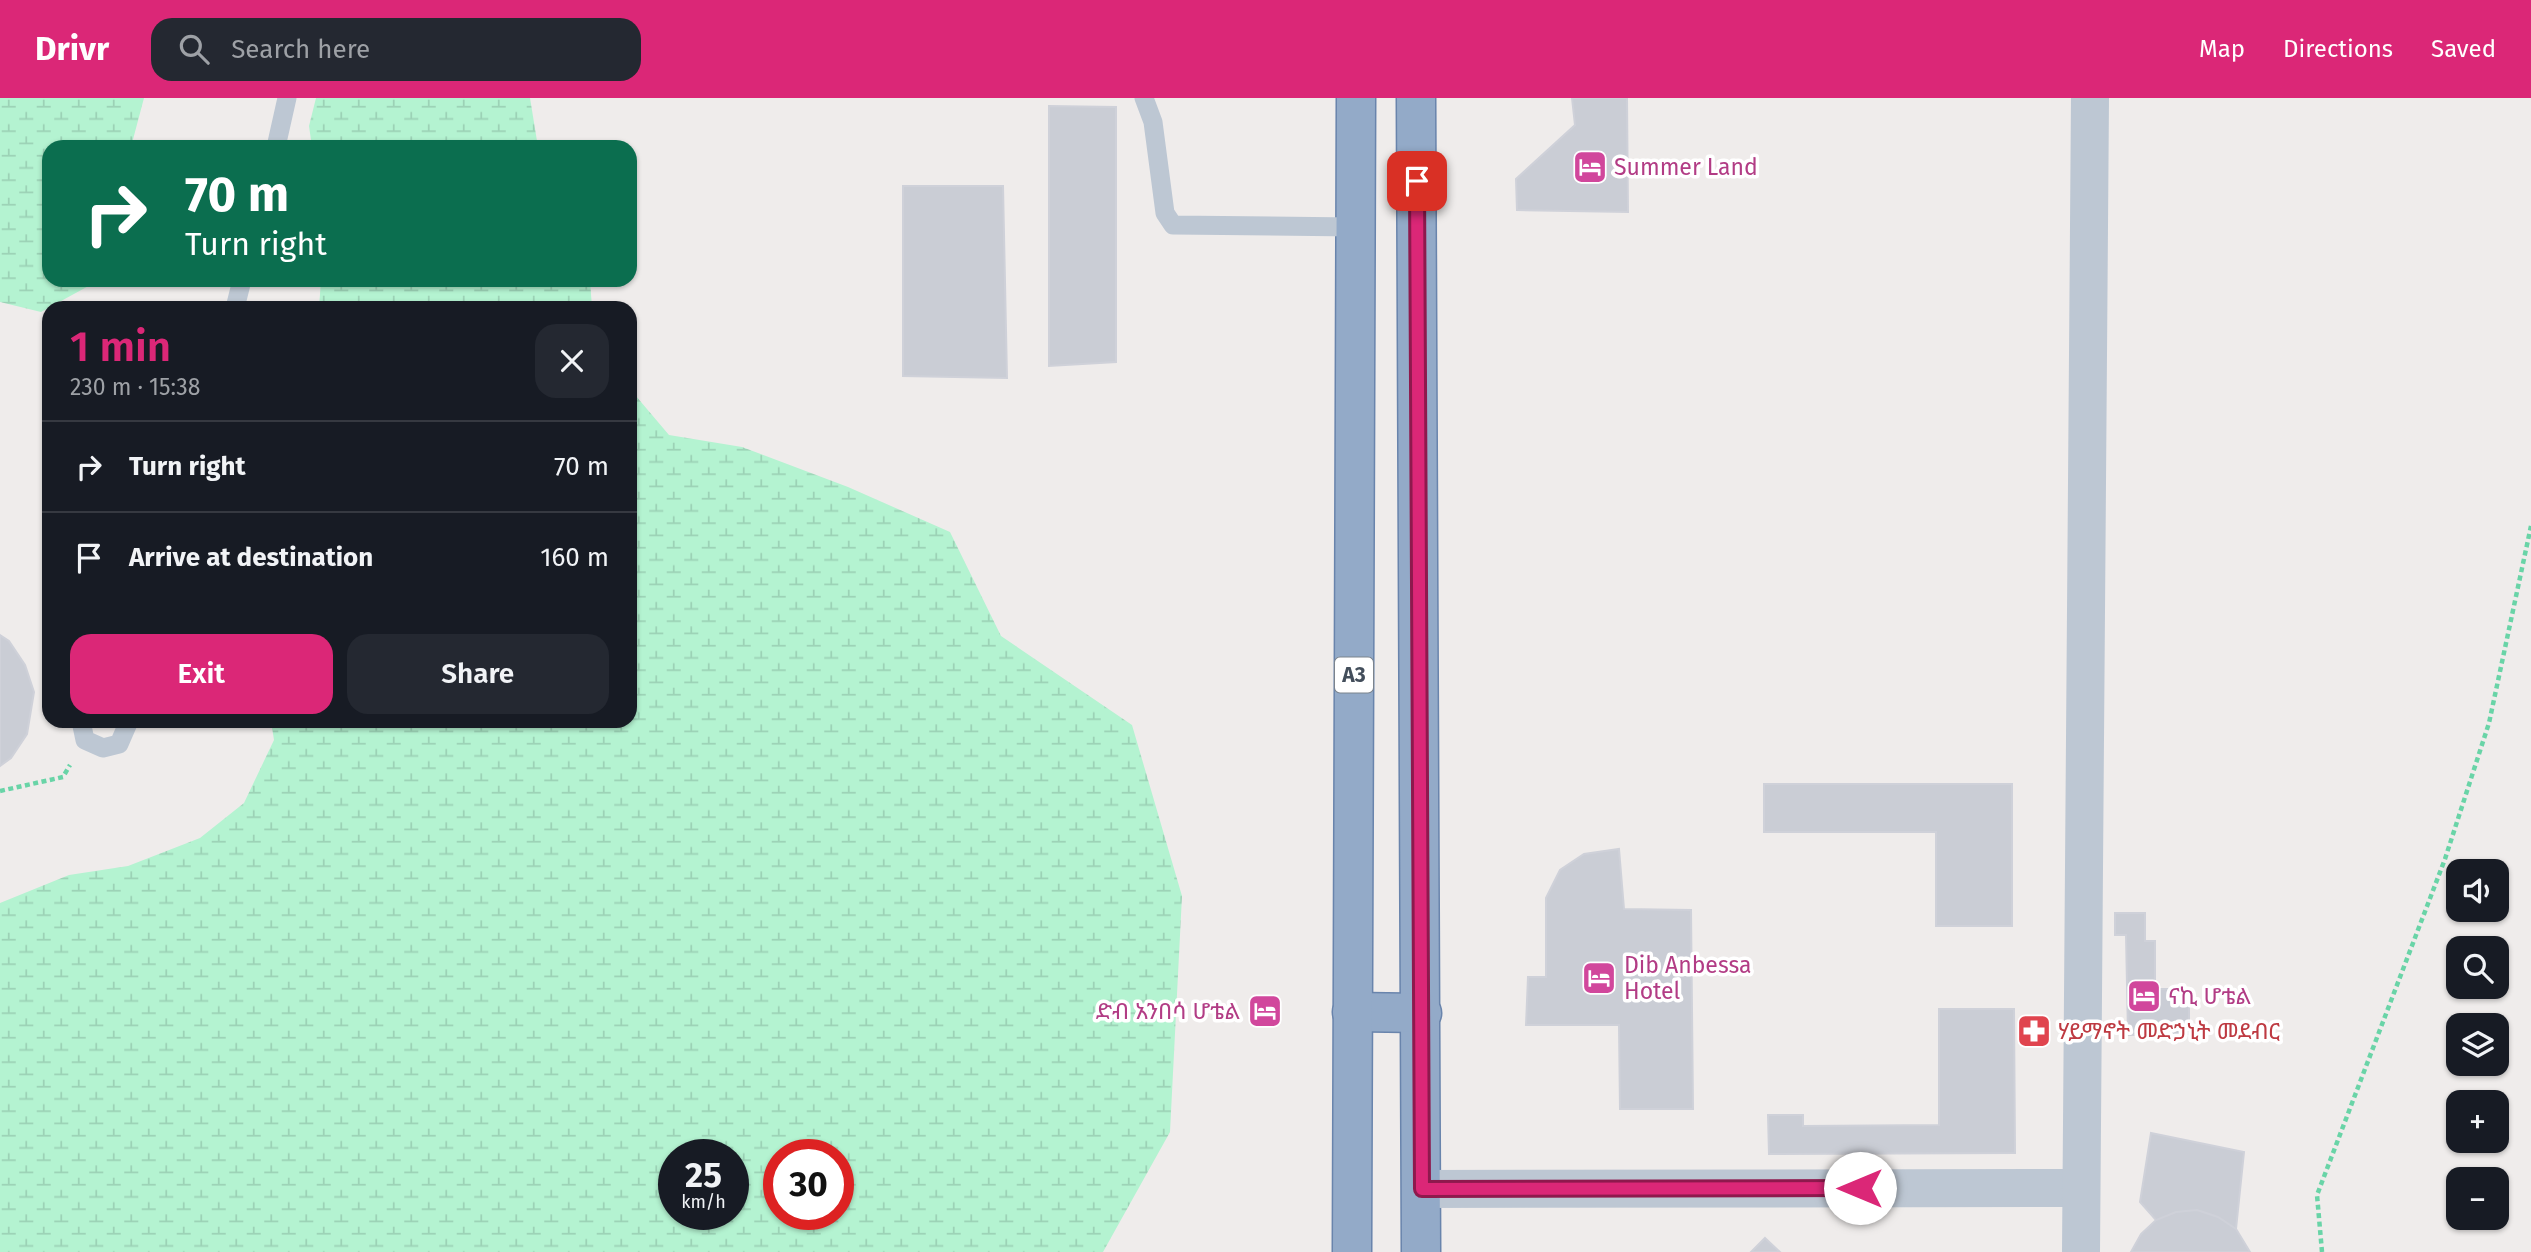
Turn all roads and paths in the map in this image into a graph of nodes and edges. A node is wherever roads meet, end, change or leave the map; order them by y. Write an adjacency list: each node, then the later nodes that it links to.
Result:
1 (287, 98): 6 (lane)
2 (1144, 98): 7 (lane)
3 (1356, 98): 7 (highway, A3)
4 (1416, 98): 13 (highway)
5 (2090, 98): 14 (street)
6 (278, 140)
7 (1356, 227): 12 (highway, A3)
8 (2531, 526): 19 (path)
9 (126, 728): 10 (lane)
10 (83, 731): 11 (path)
11 (0, 791)
12 (1352, 1012): 13 (highway); 16 (highway, A3)
13 (1422, 1013): 15 (highway)
14 (2080, 1188): 15 (street); 18 (street)
15 (1422, 1189): 17 (highway)
16 (1352, 1252)
17 (1421, 1252)
18 (2081, 1252)
19 (2322, 1252)

